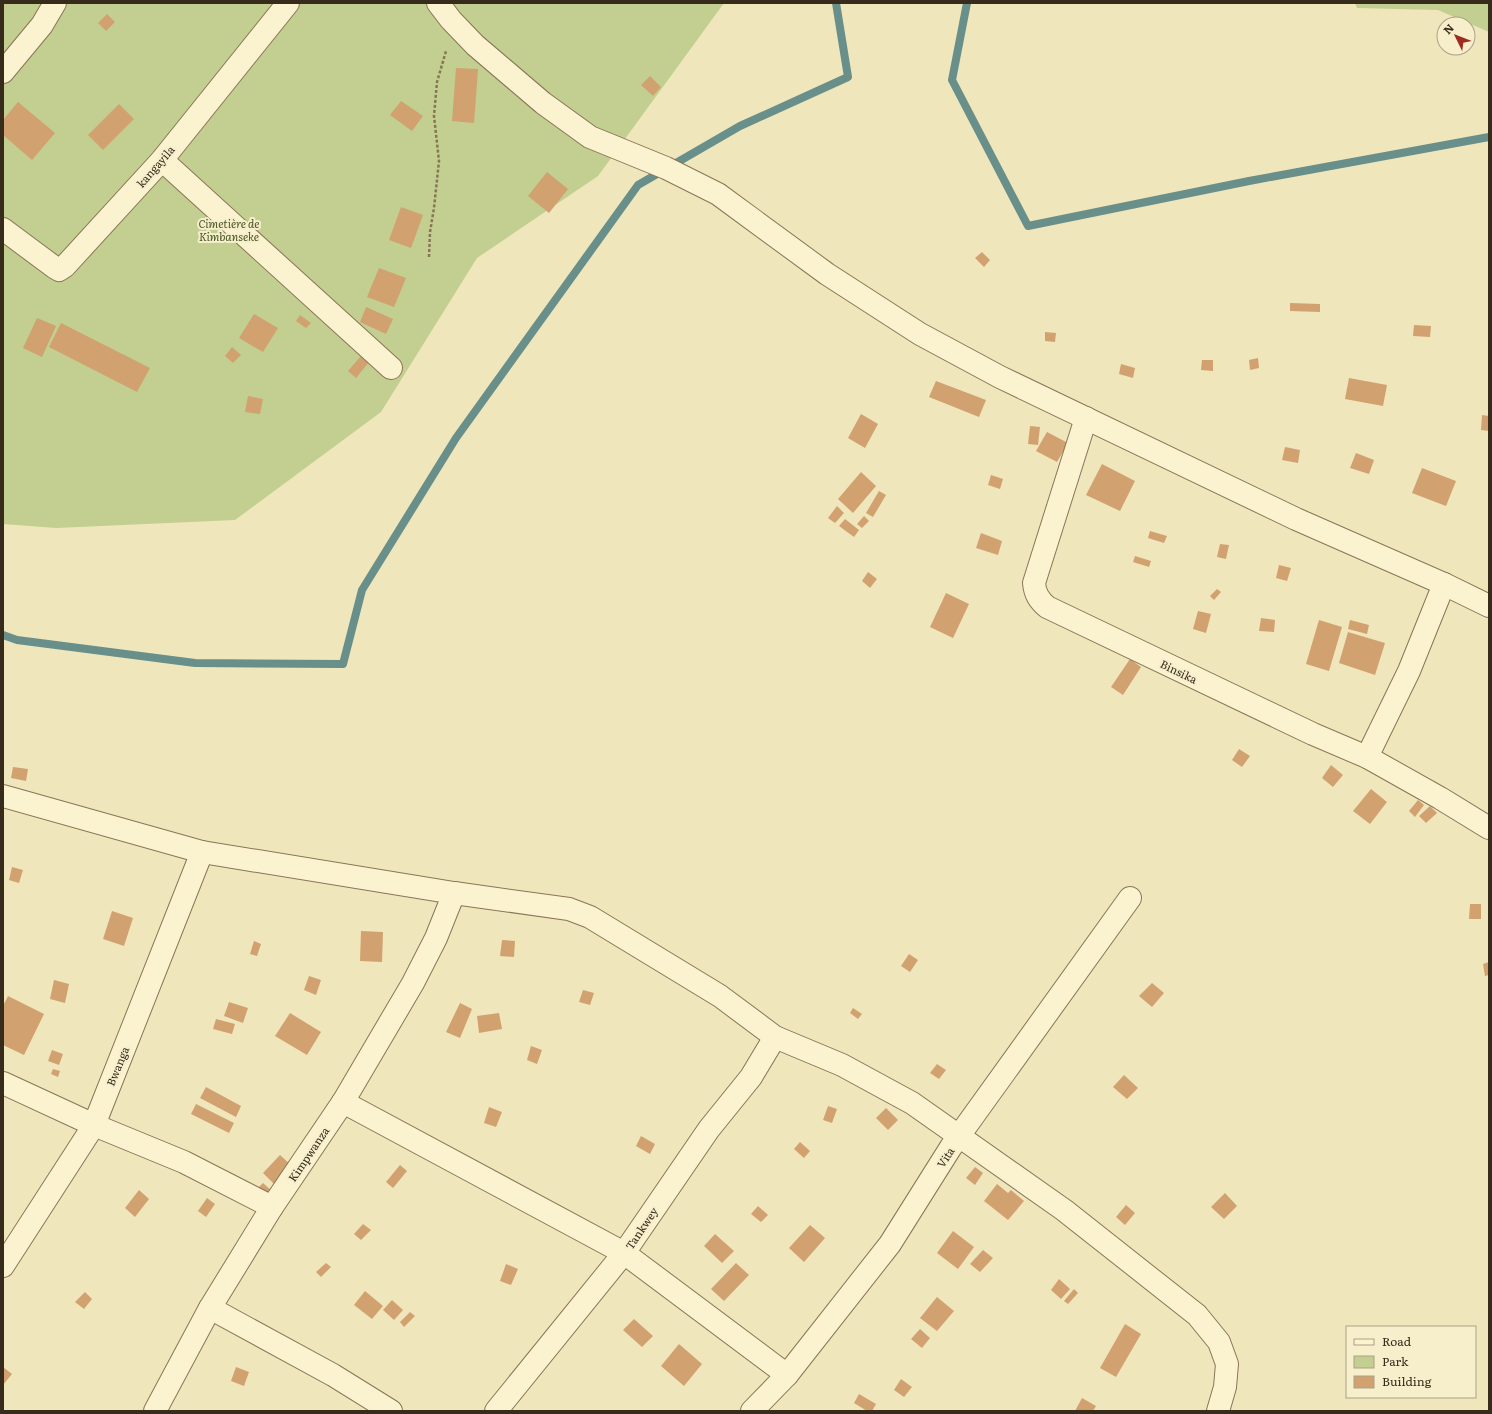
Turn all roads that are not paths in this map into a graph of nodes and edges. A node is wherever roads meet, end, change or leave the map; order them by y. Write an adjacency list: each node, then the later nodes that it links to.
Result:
1 (55, 3): 4 (street)
2 (288, 3): 5 (street, kangayila)
3 (438, 3): 8 (street)
4 (3, 72)
5 (162, 160): 6 (street, kangayila); 7 (street)
6 (3, 229)
7 (390, 368)
8 (1086, 418): 9 (street); 11 (street, Binsika)
9 (1444, 584): 10 (street); 11 (street)
10 (1489, 606)
11 (1367, 757): 13 (street, Binsika)
12 (3, 796): 14 (street)
13 (1489, 828)
14 (202, 852): 15 (street); 20 (street, Bwanga)
15 (454, 893): 17 (street); 19 (street, Kimpwanza)
16 (1130, 898): 21 (street, Vita)
17 (775, 1037): 21 (street); 23 (street, Tankwey)
18 (3, 1083): 20 (street)
19 (343, 1102): 22 (street, Kimpwanza); 23 (street)
20 (94, 1125): 22 (street); 24 (street, Bwanga)
21 (959, 1136): 26 (street, Vita); 32 (street)
22 (272, 1207): 25 (street, Kimpwanza)
23 (624, 1253): 26 (street); 29 (street, Tankwey)
24 (3, 1266)
25 (210, 1308): 27 (street, Kimpwanza); 28 (street)
26 (780, 1382): 30 (street, Vita); 31 (street)
27 (155, 1411)
28 (391, 1411)
29 (496, 1411)
30 (752, 1411)
31 (774, 1411)
32 (1218, 1411)

